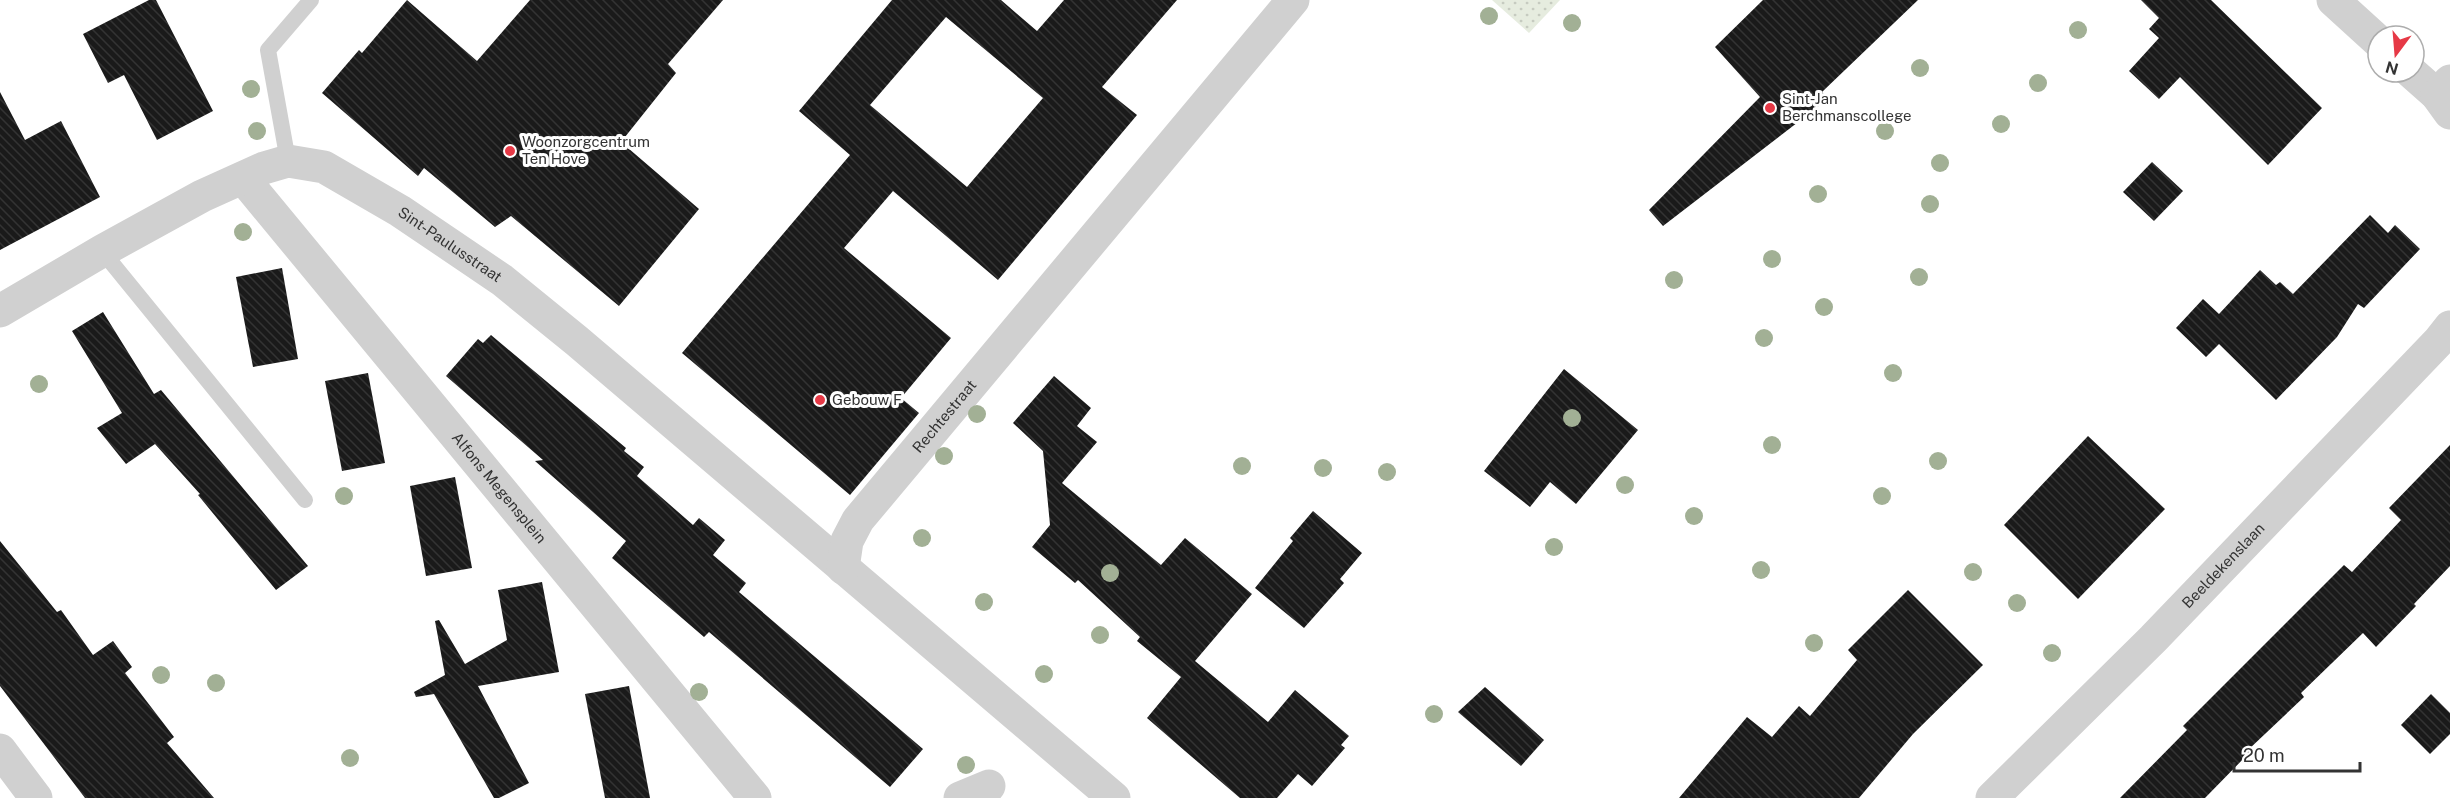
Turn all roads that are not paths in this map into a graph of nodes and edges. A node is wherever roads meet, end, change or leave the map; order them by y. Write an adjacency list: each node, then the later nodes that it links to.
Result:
1 (311, 0): 7 (lane)
2 (1293, 0): 13 (street, Rechtestraat)
3 (2333, 0): 4 (street)
4 (2366, 30)
5 (2426, 82): 6 (street)
6 (2446, 96)
7 (288, 161): 8 (street, Sint-Paulusstraat); 13 (street, Sint-Paulusstraat)
8 (243, 178): 9 (street, Sint-Paulusstraat); 16 (street, Alfons Megensplein)
9 (102, 251): 10 (street, Sint-Paulusstraat); 12 (lane)
10 (0, 310)
11 (2450, 327): 18 (street, Beeldekenslaan)
12 (305, 500)
13 (843, 568): 17 (street)
14 (0, 750): 15 (street)
15 (36, 798)
16 (755, 798)
17 (1114, 798)
18 (1992, 798)

